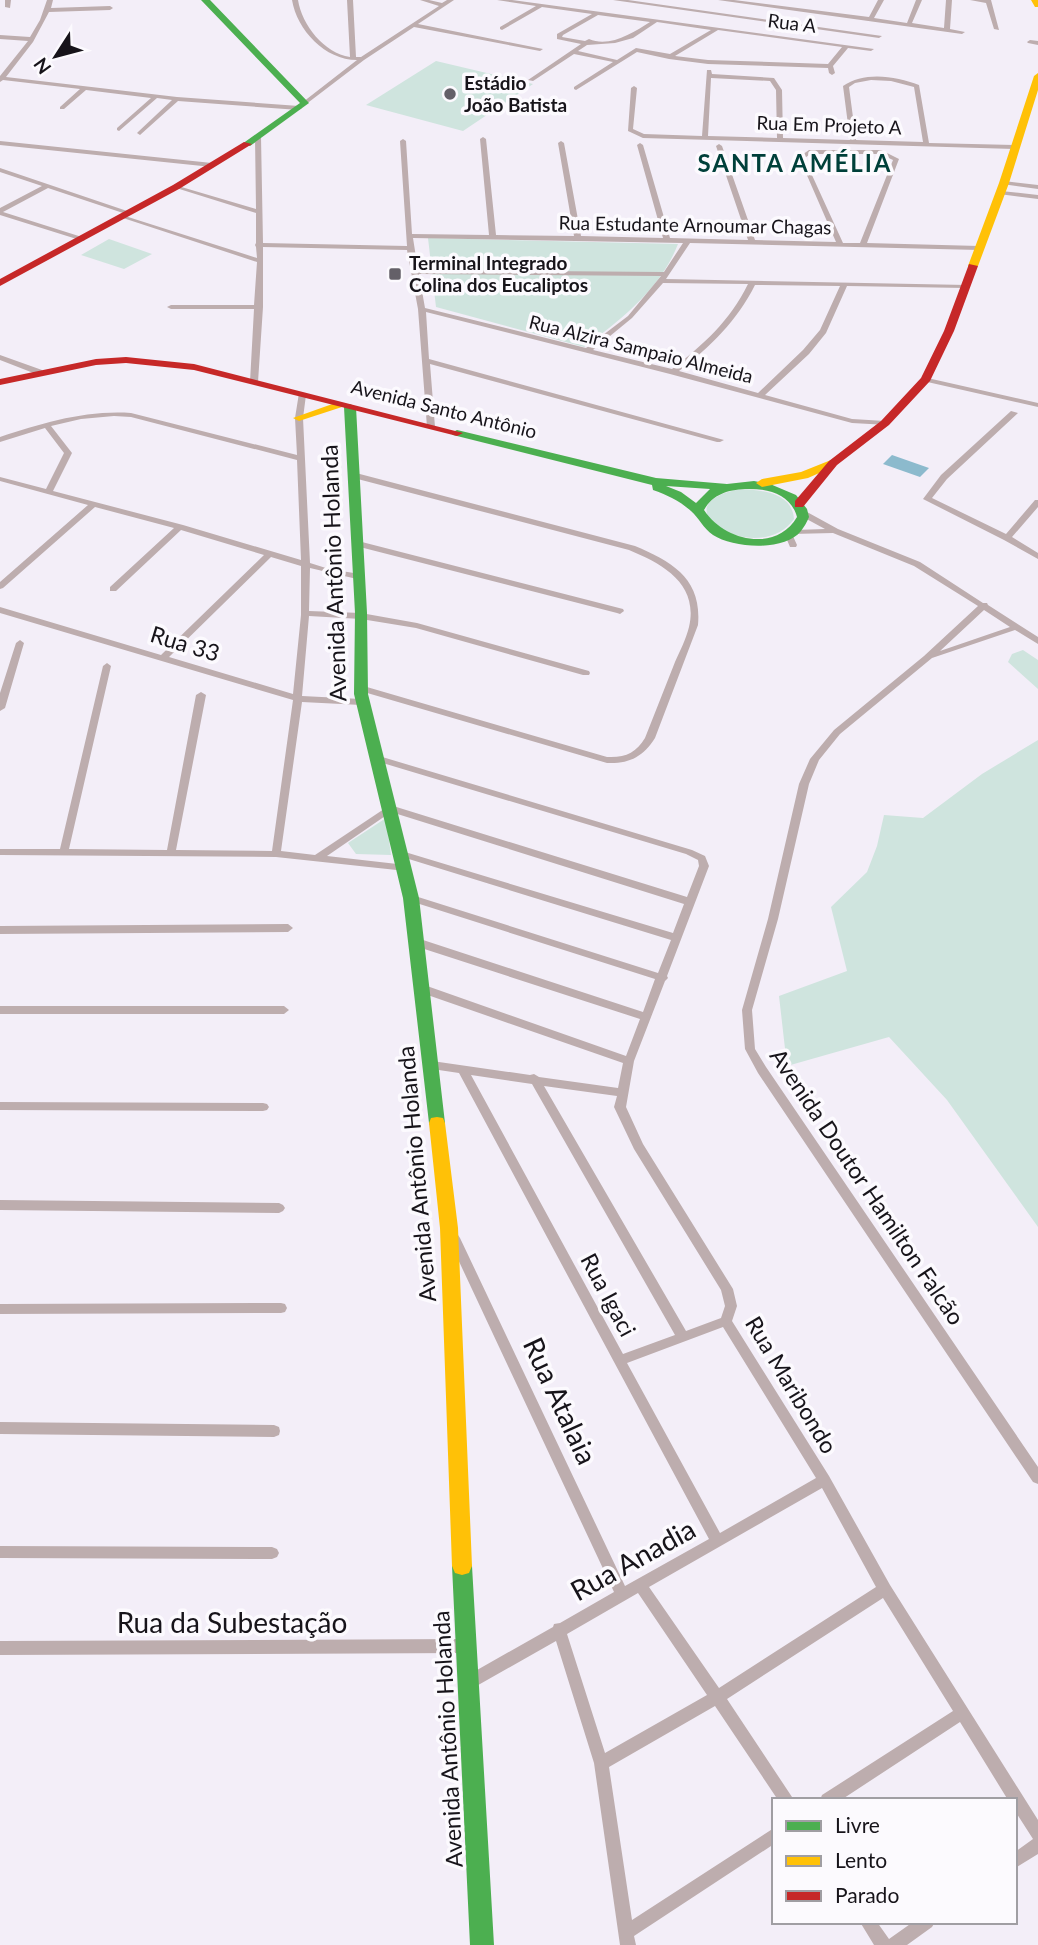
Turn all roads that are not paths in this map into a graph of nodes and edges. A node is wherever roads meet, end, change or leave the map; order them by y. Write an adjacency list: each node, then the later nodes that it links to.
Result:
1 (50, 0): 22 (street)
2 (205, 0): 60 (street)
3 (295, 0): 44 (street)
4 (350, 0): 44 (street)
5 (423, 0): 17 (street)
6 (451, 0): 17 (street)
7 (500, 0): 19 (street, Rua A)
8 (616, 0): 33 (street)
9 (721, 0): 21 (street)
10 (798, 0): 21 (street)
11 (881, 0): 24 (street)
12 (919, 0): 27 (street)
13 (949, 0): 31 (street)
14 (973, 0): 16 (street)
15 (1035, 0): 18 (street)
16 (988, 1): 30 (street)
17 (442, 5): 26 (street)
18 (1038, 5)
19 (540, 6): 23 (street, Rua A); 28 (street)
20 (110, 8): 22 (street)
21 (793, 9): 24 (street)
22 (49, 10): 36 (street)
23 (596, 14): 25 (street, Rua A); 37 (street)
24 (871, 19): 27 (street)
25 (655, 21): 29 (street, Rua A); 37 (street)
26 (412, 25): 41 (street); 46 (street)
27 (909, 25): 31 (street)
28 (502, 28)
29 (716, 29): 40 (street, Rua A); 45 (street)
30 (998, 29)
31 (947, 30): 32 (street)
32 (962, 32)
33 (863, 33): 34 (street); 40 (street)
34 (879, 36)
35 (0, 37): 36 (street)
36 (30, 39): 53 (street)
37 (589, 41): 43 (street)
38 (1030, 43): 39 (street)
39 (1038, 43)
40 (850, 46): 42 (street, Rua A); 49 (street)
41 (540, 49)
42 (871, 49)
43 (574, 51): 47 (street); 54 (street)
44 (353, 57): 46 (street)
45 (671, 58): 47 (street); 48 (street)
46 (362, 59): 60 (street)
47 (616, 61): 57 (street)
48 (708, 62): 49 (street); 51 (street)
49 (830, 65): 50 (street)
50 (832, 73)
51 (710, 76): 65 (street); 67 (street)
52 (1038, 76): 75 (street)
53 (0, 79): 55 (street)
54 (531, 80)
55 (85, 88): 58 (street); 61 (street)
56 (634, 88): 65 (street, Rua Em Projeto A)
57 (576, 89)
58 (156, 96): 59 (street); 62 (street)
59 (177, 99): 60 (street); 63 (street)
60 (302, 105): 64 (street)
61 (62, 108)
62 (119, 129)
63 (140, 133)
64 (258, 137): 76 (street); 84 (street)
65 (705, 138): 67 (street, Rua Em Projeto A)
66 (483, 139): 87 (street)
67 (780, 139): 69 (street, Rua Em Projeto A)
68 (403, 141): 86 (street)
69 (853, 142): 72 (street, Rua Em Projeto A); 72 (street)
70 (0, 143): 76 (street)
71 (561, 143): 88 (street)
72 (926, 144): 75 (street, Rua Em Projeto A)
73 (640, 145): 90 (street)
74 (719, 146): 92 (street)
75 (1014, 147): 81 (street)
76 (212, 165): 79 (street)
77 (0, 170): 78 (street)
78 (46, 187): 83 (street); 85 (street)
79 (176, 187): 84 (street); 85 (street)
80 (1038, 187): 81 (street)
81 (1003, 188): 82 (street); 97 (street)
82 (1038, 197)
83 (0, 212): 89 (street)
84 (260, 212): 94 (street)
85 (125, 215): 89 (street); 98 (street)
86 (410, 236): 87 (street, Rua Estudante Arnoumar Chagas); 96 (street)
87 (493, 237): 88 (street, Rua Estudante Arnoumar Chagas)
88 (578, 238): 90 (street, Rua Estudante Arnoumar Chagas)
89 (83, 239): 102 (street)
90 (667, 241): 91 (street, Rua Estudante Arnoumar Chagas)
91 (687, 242): 92 (street, Rua Estudante Arnoumar Chagas); 100 (street)
92 (752, 242): 93 (street, Rua Estudante Arnoumar Chagas)
93 (839, 244): 95 (street, Rua Estudante Arnoumar Chagas); 95 (street)
94 (258, 245): 96 (street); 98 (street)
95 (863, 245): 97 (street, Rua Estudante Arnoumar Chagas)
96 (410, 248): 99 (street)
97 (979, 248): 104 (street)
98 (260, 261): 106 (street)
99 (415, 272): 100 (street); 107 (street)
100 (663, 277): 101 (street); 108 (street)
101 (752, 283): 103 (street); 112 (street)
102 (0, 284)
103 (844, 284): 104 (street); 117 (street)
104 (965, 286): 113 (street)
105 (171, 307): 106 (street)
106 (258, 307): 115 (street)
107 (422, 309): 108 (street, Rua Alzira Sampaio Almeida); 110 (street)
108 (587, 351): 112 (street, Rua Alzira Sampaio Almeida)
109 (0, 357): 111 (street)
110 (427, 361): 125 (street); 128 (street)
111 (39, 372): 114 (street, Avenida Santo Antônio); 115 (street, Avenida Santo Antônio)
112 (673, 372): 117 (street, Rua Alzira Sampaio Almeida)
113 (926, 379): 118 (street); 123 (street)
114 (0, 382)
115 (254, 382): 116 (street, Avenida Santo Antônio)
116 (302, 395): 119 (street, Avenida Santo Antônio); 121 (street)
117 (760, 395): 122 (street, Rua Alzira Sampaio Almeida)
118 (1038, 405)
119 (345, 406): 121 (street); 125 (street, Avenida Santo Antônio); 131 (street, Avenida Antônio Holanda)
120 (1014, 413): 146 (street)
121 (299, 418): 129 (street)
122 (852, 421): 123 (street, Rua Alzira Sampaio Almeida); 126 (street, Rua Alzira Sampaio Almeida)
123 (885, 423): 126 (street)
124 (46, 425): 127 (street); 129 (street); 138 (street)
125 (431, 427): 132 (street, Avenida Santo Antônio)
126 (870, 435): 130 (street)
127 (0, 440)
128 (720, 440)
129 (300, 458): 151 (street)
130 (833, 463): 135 (street); 141 (street)
131 (353, 475): 147 (street, Avenida Antônio Holanda); 168 (street, Rua 33)
132 (625, 476): 136 (street, Avenida Santo Antônio); 142 (street, Avenida Santo Antônio)
133 (0, 479): 134 (street)
134 (10, 482): 137 (street); 138 (street)
135 (754, 485): 136 (street, Avenida Santo Antônio); 141 (street)
136 (726, 486): 142 (street)
137 (0, 489)
138 (48, 492): 140 (street)
139 (1038, 502): 146 (street)
140 (94, 504): 143 (street); 153 (street)
141 (801, 509): 144 (street); 145 (street)
142 (698, 510): 145 (street, Avenida Santo Antônio)
143 (180, 527): 149 (street); 154 (street)
144 (835, 531): 145 (street); 155 (street)
145 (792, 537)
146 (1007, 538): 148 (street); 150 (street)
147 (355, 543): 152 (street, Avenida Antônio Holanda); 157 (street)
148 (1038, 551)
149 (269, 554): 151 (street); 163 (street)
150 (1038, 557)
151 (303, 564): 152 (street); 158 (street)
152 (357, 576): 159 (street, Avenida Antônio Holanda)
153 (0, 586)
154 (113, 589)
155 (984, 605): 160 (street); 164 (street, Avenida Doutor Hamilton Falcão)
156 (0, 610): 163 (street, Rua 33)
157 (620, 611)
158 (305, 613): 159 (street); 169 (street)
159 (361, 616): 166 (street); 168 (street, Avenida Antônio Holanda)
160 (1017, 627): 161 (street); 164 (street, Avenida Doutor Hamilton Falcão)
161 (1038, 641)
162 (20, 643): 170 (street)
163 (163, 658): 169 (street, Rua 33)
164 (927, 658): 207 (street, Avenida Doutor Hamilton Falcão)
165 (107, 666): 173 (street)
166 (586, 673)
167 (201, 695): 175 (street)
168 (360, 695): 169 (street, Rua 33); 171 (street, Avenida Antônio Holanda)
169 (299, 699): 176 (street)
170 (0, 708)
171 (379, 759): 172 (street, Avenida Antônio Holanda); 180 (street, Rua Maribondo)
172 (390, 808): 177 (street); 178 (street, Avenida Antônio Holanda); 180 (street)
173 (64, 851): 174 (street); 175 (street)
174 (0, 852)
175 (171, 853): 176 (street)
176 (276, 854): 177 (street)
177 (319, 857): 178 (street)
178 (404, 861): 179 (street, Avenida Antônio Holanda); 183 (street)
179 (411, 898): 184 (street, Avenida Antônio Holanda); 185 (street)
180 (690, 902): 183 (street, Rua Maribondo)
181 (288, 928): 182 (street)
182 (0, 930)
183 (677, 939): 185 (street, Rua Maribondo)
184 (416, 943): 186 (street, Avenida Antônio Holanda); 189 (street)
185 (663, 978): 189 (street, Rua Maribondo)
186 (423, 989): 190 (street); 191 (street, Avenida Antônio Holanda)
187 (0, 1010): 188 (street)
188 (284, 1010)
189 (647, 1017): 190 (street, Rua Maribondo)
190 (629, 1061): 194 (street, Rua Maribondo)
191 (432, 1065): 192 (street); 199 (street, Avenida Antônio Holanda)
192 (461, 1069): 193 (street); 204 (street, Rua Igaci)
193 (534, 1078): 194 (street); 203 (street)
194 (622, 1093): 202 (street, Rua Maribondo)
195 (0, 1106): 196 (street)
196 (263, 1107)
197 (0, 1205): 198 (street)
198 (279, 1209)
199 (449, 1228): 214 (street, Rua Atalaia); 216 (street, Avenida Antônio Holanda)
200 (281, 1308): 201 (street)
201 (0, 1309)
202 (726, 1321): 203 (street); 208 (street, Rua Maribondo)
203 (682, 1336): 204 (street)
204 (620, 1361): 209 (street, Rua Igaci)
205 (0, 1428): 206 (street)
206 (274, 1431)
207 (1038, 1478)
208 (824, 1480): 209 (street, Rua Anadia); 213 (street, Rua Maribondo)
209 (718, 1541): 212 (street, Rua Anadia)
210 (0, 1552): 211 (street)
211 (271, 1553)
212 (641, 1586): 214 (street, Rua Anadia); 219 (street)
213 (885, 1589): 219 (street); 220 (street, Rua Maribondo)
214 (623, 1596): 215 (street, Rua Anadia)
215 (559, 1629): 218 (street, Rua Anadia); 221 (street)
216 (465, 1646): 217 (street, Rua da Subestação); 218 (street, Avenida Antônio Holanda)
217 (0, 1648)
218 (467, 1684): 233 (street, Avenida Antônio Holanda)
219 (716, 1698): 221 (street); 222 (street)
220 (962, 1713): 223 (street); 224 (street, Rua Maribondo)
221 (601, 1763): 232 (street)
222 (786, 1798)
223 (831, 1798)
224 (1015, 1798)
225 (1017, 1801): 226 (street, Rua Maribondo)
226 (1038, 1834)
227 (772, 1836): 232 (street)
228 (1038, 1845): 229 (street)
229 (1017, 1860)
230 (869, 1924): 234 (street)
231 (924, 1924): 235 (street)
232 (627, 1938)
233 (482, 1945)
234 (883, 1945)
235 (894, 1945)

